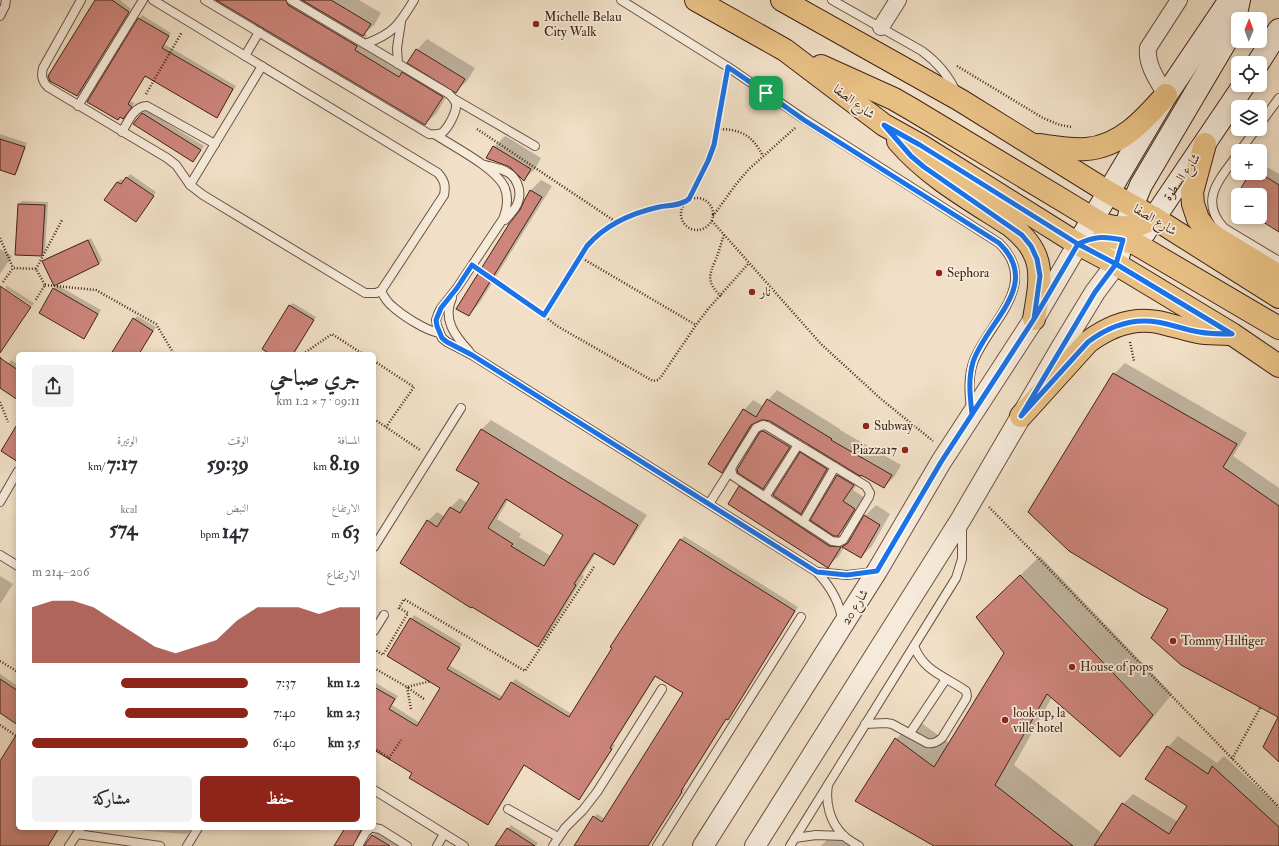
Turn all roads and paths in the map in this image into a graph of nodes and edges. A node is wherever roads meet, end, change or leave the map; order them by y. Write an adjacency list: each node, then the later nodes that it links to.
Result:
1 (6, 0): 16 (lane)
2 (81, 0): 35 (lane)
3 (142, 0): 35 (lane)
4 (153, 0): 17 (lane)
5 (205, 0): 21 (lane)
6 (291, 0): 22 (lane)
7 (414, 0): 18 (lane)
8 (621, 0): 29 (lane)
9 (696, 0): 23 (main road, شارع الصفا)
10 (782, 0): 34 (main road, شارع الصفا)
11 (832, 0): 19 (lane)
12 (898, 0): 19 (street)
13 (1180, 0): 31 (street)
14 (1230, 0): 31 (main road)
15 (1239, 0): 52 (main road)
16 (0, 16)
17 (188, 21): 24 (lane); 36 (path)
18 (401, 22): 22 (lane); 27 (lane)
19 (881, 27): 26 (lane)
20 (1279, 30): 25 (main road)
21 (259, 32): 24 (lane); 44 (lane)
22 (365, 44): 27 (lane)
23 (785, 50): 40 (main road, شارع الصفا); 59 (main road)
24 (245, 56): 28 (lane)
25 (1262, 56)
26 (934, 60): 34 (lane); 42 (path)
27 (398, 64): 33 (lane)
28 (262, 66): 45 (lane); 85 (lane)
29 (728, 67): 39 (lane); 41 (path)
30 (1239, 92): 47 (main road, شارع السطوة)
31 (1166, 95): 46 (main road); 55 (main road)
32 (1279, 98): 38 (lane)
33 (454, 99): 37 (lane); 48 (lane)
34 (960, 100): 46 (main road, شارع الصفا)
35 (78, 106): 43 (lane)
36 (139, 107): 43 (lane); 45 (lane)
37 (454, 114): 44 (lane); 66 (path)
38 (1267, 114)
39 (804, 120): 49 (path); 103 (lane)
40 (884, 125): 71 (main road, شارع الصفا); 90 (main road)
41 (717, 128): 49 (path); 57 (path)
42 (1079, 128)
43 (122, 132): 54 (lane)
44 (436, 135): 51 (lane)
45 (215, 144): 54 (lane)
46 (1032, 144): 53 (main road, شارع الصفا)
47 (1205, 144): 56 (main road, شارع السطوة); 80 (main road)
48 (535, 146)
49 (763, 156): 61 (path)
50 (1231, 164): 74 (lane)
51 (484, 165): 67 (lane); 67 (lane)
52 (1146, 175): 56 (main road); 60 (main road)
53 (1084, 178): 55 (main road, شارع الصفا); 59 (main road)
54 (190, 185): 85 (lane)
55 (1108, 192): 60 (main road, شارع الصفا); 64 (main road)
56 (1171, 193): 62 (main road, شارع السطوة)
57 (689, 199): 58 (path); 61 (path)
58 (684, 203): 65 (path); 66 (path)
59 (1068, 205): 64 (main road)
60 (1132, 206): 62 (main road, شارع الصفا); 69 (main road)
61 (713, 216): 65 (path)
62 (1154, 218): 69 (main road); 87 (main road, شارع الصفا)
63 (62, 220): 79 (path)
64 (1092, 220): 69 (main road); 71 (main road)
65 (712, 221): 68 (path)
66 (616, 222): 72 (path)
67 (495, 231): 77 (lane)
68 (724, 235): 75 (path); 86 (path)
69 (1129, 237): 71 (main road); 73 (main road); 76 (main road)
70 (0, 238): 78 (path)
71 (1078, 244): 76 (main road, شارع الصفا); 90 (street, شارع 20)
72 (580, 257): 89 (path); 91 (path)
73 (1160, 258): 82 (main road); 92 (main road)
74 (1279, 261)
75 (749, 264): 86 (path); 110 (path)
76 (1116, 264): 82 (main road, شارع الصفا); 104 (street)
77 (472, 265): 84 (lane); 89 (path)
78 (13, 268): 79 (path); 81 (path)
79 (36, 268): 83 (path)
80 (1279, 276)
81 (3, 282)
82 (1144, 282): 94 (main road, شارع الصفا)
83 (45, 285): 88 (path); 95 (path)
84 (457, 288): 93 (lane); 98 (lane)
85 (381, 291): 93 (lane)
86 (721, 296): 91 (path)
87 (1279, 297)
88 (35, 301)
89 (544, 315): 91 (path)
90 (1034, 319): 103 (street, شارع 20)
91 (696, 325)
92 (1279, 328)
93 (439, 332): 98 (lane)
94 (1232, 334): 100 (main road, شارع الصفا); 104 (main road)
95 (173, 352)
96 (306, 352): 97 (path)
97 (360, 352)
98 (472, 355): 117 (lane)
99 (376, 362): 107 (path)
100 (1279, 366)
101 (0, 402): 106 (path)
102 (461, 408): 109 (lane)
103 (972, 414): 110 (street, شارع 20)
104 (1021, 416): 114 (street)
105 (376, 420): 107 (path)
106 (8, 422)
107 (386, 427): 109 (path)
108 (798, 445): 111 (lane); 112 (lane); 115 (lane)
109 (430, 457): 120 (lane)
110 (941, 462): 124 (street, شارع 20)
111 (835, 467): 119 (lane); 119 (lane)
112 (731, 469): 115 (lane); 117 (lane)
113 (16, 474): 116 (lane)
114 (977, 493): 118 (street); 148 (path)
115 (765, 497): 119 (lane)
116 (0, 502)
117 (709, 504): 125 (lane)
118 (961, 519): 130 (lane); 171 (street)
119 (803, 522)
120 (376, 544)
121 (0, 555): 122 (lane)
122 (16, 565)
123 (594, 567): 131 (path)
124 (877, 571): 125 (lane); 128 (street, شارع 20)
125 (817, 572): 128 (lane)
126 (384, 616): 129 (lane)
127 (801, 617): 169 (lane)
128 (843, 626): 170 (street, شارع 20)
129 (376, 628)
130 (914, 646): 135 (lane); 142 (lane)
131 (376, 650)
132 (0, 661): 134 (path)
133 (376, 669): 137 (path)
134 (16, 671)
135 (946, 679): 144 (lane); 144 (lane)
136 (431, 681): 137 (path)
137 (407, 687): 139 (path); 141 (path)
138 (662, 689): 159 (lane)
139 (424, 699)
140 (1260, 708): 148 (path)
141 (411, 709)
142 (865, 724): 144 (lane); 149 (lane)
143 (0, 725): 145 (path)
144 (910, 734)
145 (16, 736)
146 (401, 740): 147 (path)
147 (376, 749)
148 (1232, 759): 151 (path)
149 (829, 782): 158 (lane); 160 (lane)
150 (376, 791): 157 (lane)
151 (1279, 808)
152 (508, 809): 159 (lane)
153 (376, 828): 165 (lane)
154 (197, 830): 163 (lane)
155 (370, 830): 164 (lane)
156 (79, 831): 161 (lane); 162 (lane)
157 (444, 834): 166 (lane); 167 (lane)
158 (844, 836): 160 (lane); 173 (lane)
159 (558, 837): 168 (lane)
160 (795, 838): 172 (lane)
161 (69, 846)
162 (160, 846)
163 (187, 846)
164 (358, 846)
165 (407, 846)
166 (437, 846)
167 (464, 846)
168 (553, 846)
169 (657, 846)
170 (703, 846)
171 (755, 846)
172 (790, 846)
173 (859, 846)

